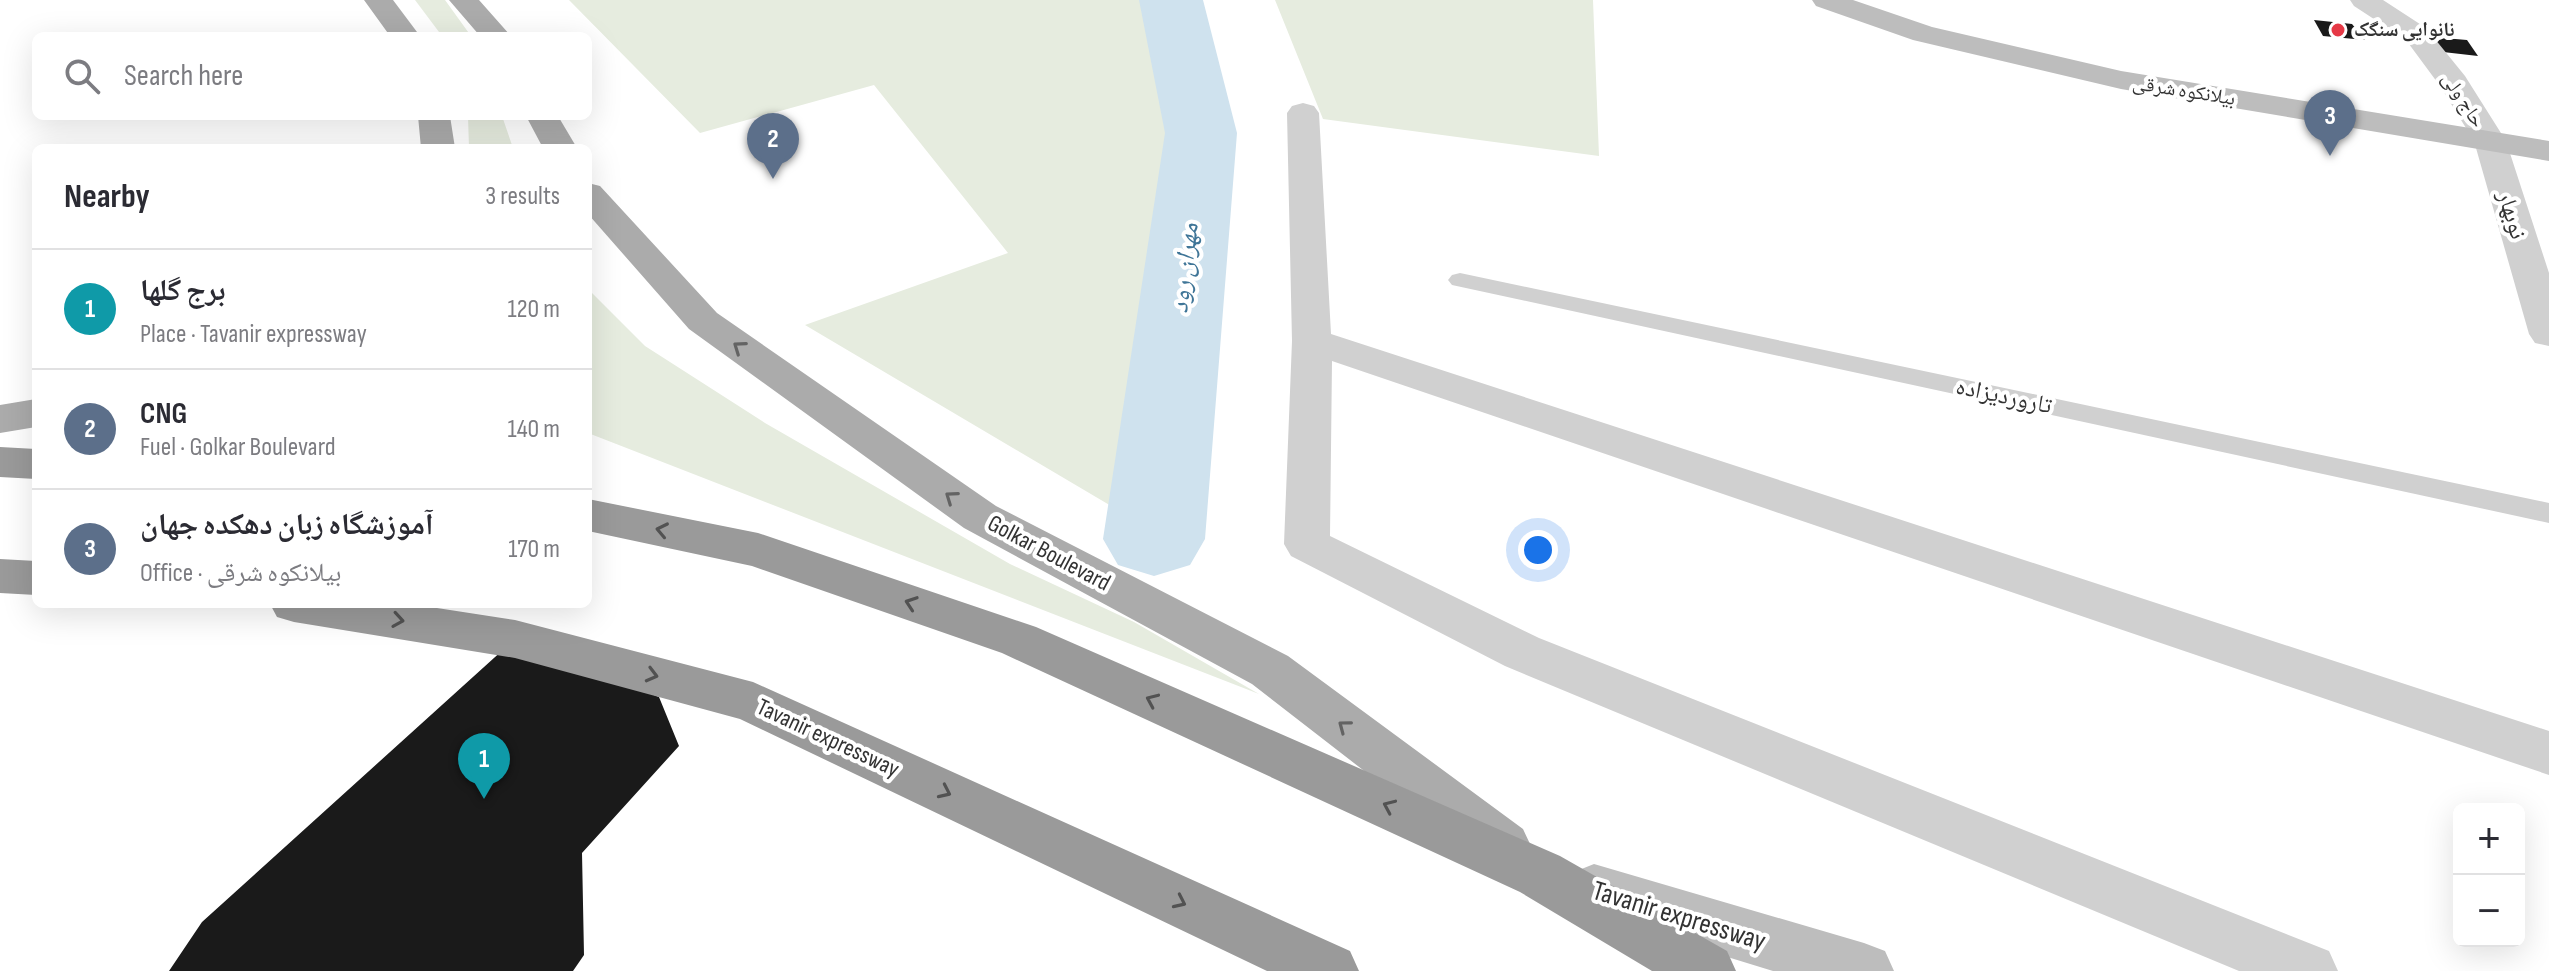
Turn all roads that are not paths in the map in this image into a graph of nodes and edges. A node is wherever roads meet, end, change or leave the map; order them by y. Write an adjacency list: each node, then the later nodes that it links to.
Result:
1 (378, 0): 5 (main road)
2 (463, 0): 6 (main road)
3 (1826, 0): 10 (main road, بیلانکوه شرقی)
4 (2364, 0): 10 (street, حاج ولی)
5 (402, 32)
6 (492, 32)
7 (1303, 113): 17 (street)
8 (434, 120): 11 (main road)
9 (544, 120): 12 (main road)
10 (2490, 141): 13 (main road, بیلانکوه شرقی); 16 (street, نوبهار)
11 (438, 144)
12 (558, 144)
13 (2549, 151)
14 (592, 197): 28 (main road, Golkar Boulevard, one-way to 14)
15 (1460, 280): 22 (lane, تاروردیزاده)
16 (2549, 334)
17 (1312, 341): 27 (street); 32 (street)
18 (32, 414): 19 (main road)
19 (0, 419)
20 (0, 462): 21 (highway)
21 (32, 464)
22 (2549, 513)
23 (592, 516): 28 (highway, Tavanir expressway, one-way to 23)
24 (0, 576): 25 (highway)
25 (32, 578)
26 (319, 608): 29 (highway, Tavanir expressway, one-way to 29)
27 (2549, 753)
28 (1540, 874): 30 (highway, Tavanir expressway); 31 (main road, Tavanir expressway)
29 (1329, 971)
30 (1706, 971)
31 (1864, 971)
32 (2308, 971)

